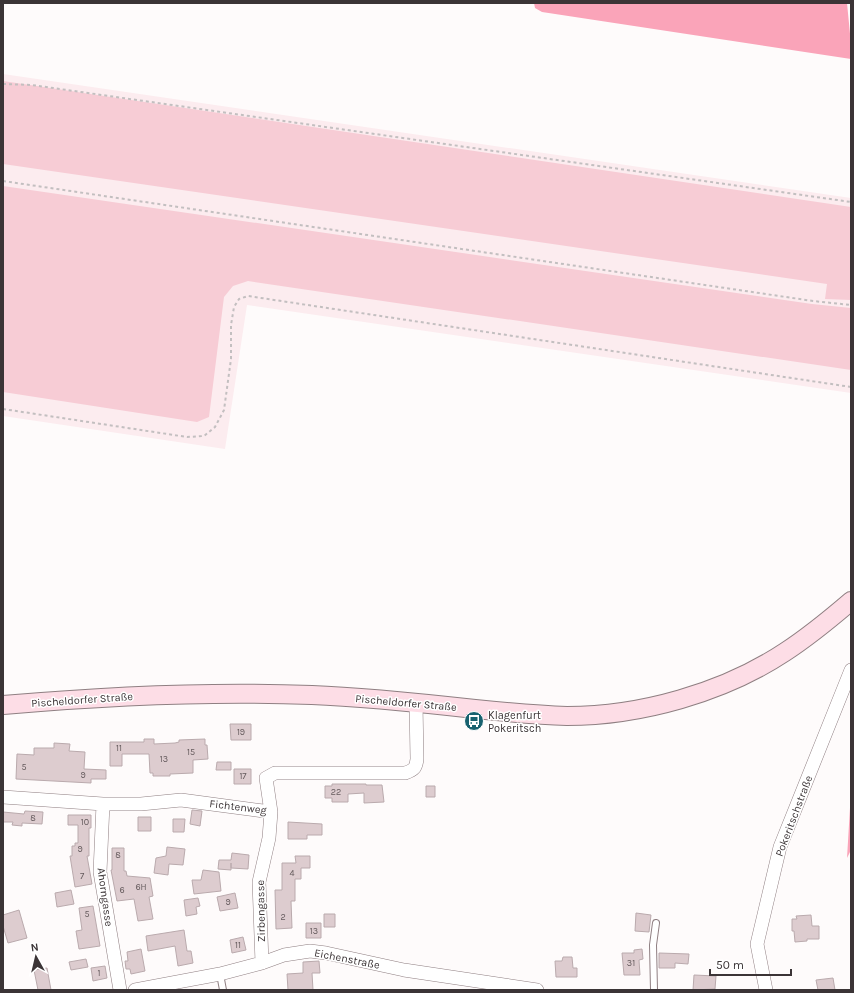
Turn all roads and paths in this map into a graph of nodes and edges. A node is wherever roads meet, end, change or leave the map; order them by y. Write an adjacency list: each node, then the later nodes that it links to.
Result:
1 (3, 84): 3 (path)
2 (3, 181): 4 (path)
3 (851, 202)
4 (851, 305)
5 (851, 387): 6 (path)
6 (3, 409)
7 (851, 601): 9 (main road, Pischeldorfer Straße)
8 (851, 670): 22 (street, Pokeritschstraße)
9 (416, 703): 10 (main road, Pischeldorfer Straße); 13 (street, Fichtenweg)
10 (3, 706)
11 (3, 798): 12 (street, Fichtenweg)
12 (103, 804): 13 (street, Fichtenweg); 17 (street, Ahorngasse)
13 (271, 812): 15 (street, Zirbengasse)
14 (656, 923): 21 (lane)
15 (262, 963): 16 (street, Eichenstraße); 20 (street, Eichenstraße)
16 (220, 974): 18 (street, Eichenstraße); 19 (lane)
17 (120, 990)
18 (135, 990)
19 (223, 990)
20 (537, 990)
21 (654, 990)
22 (766, 990)

